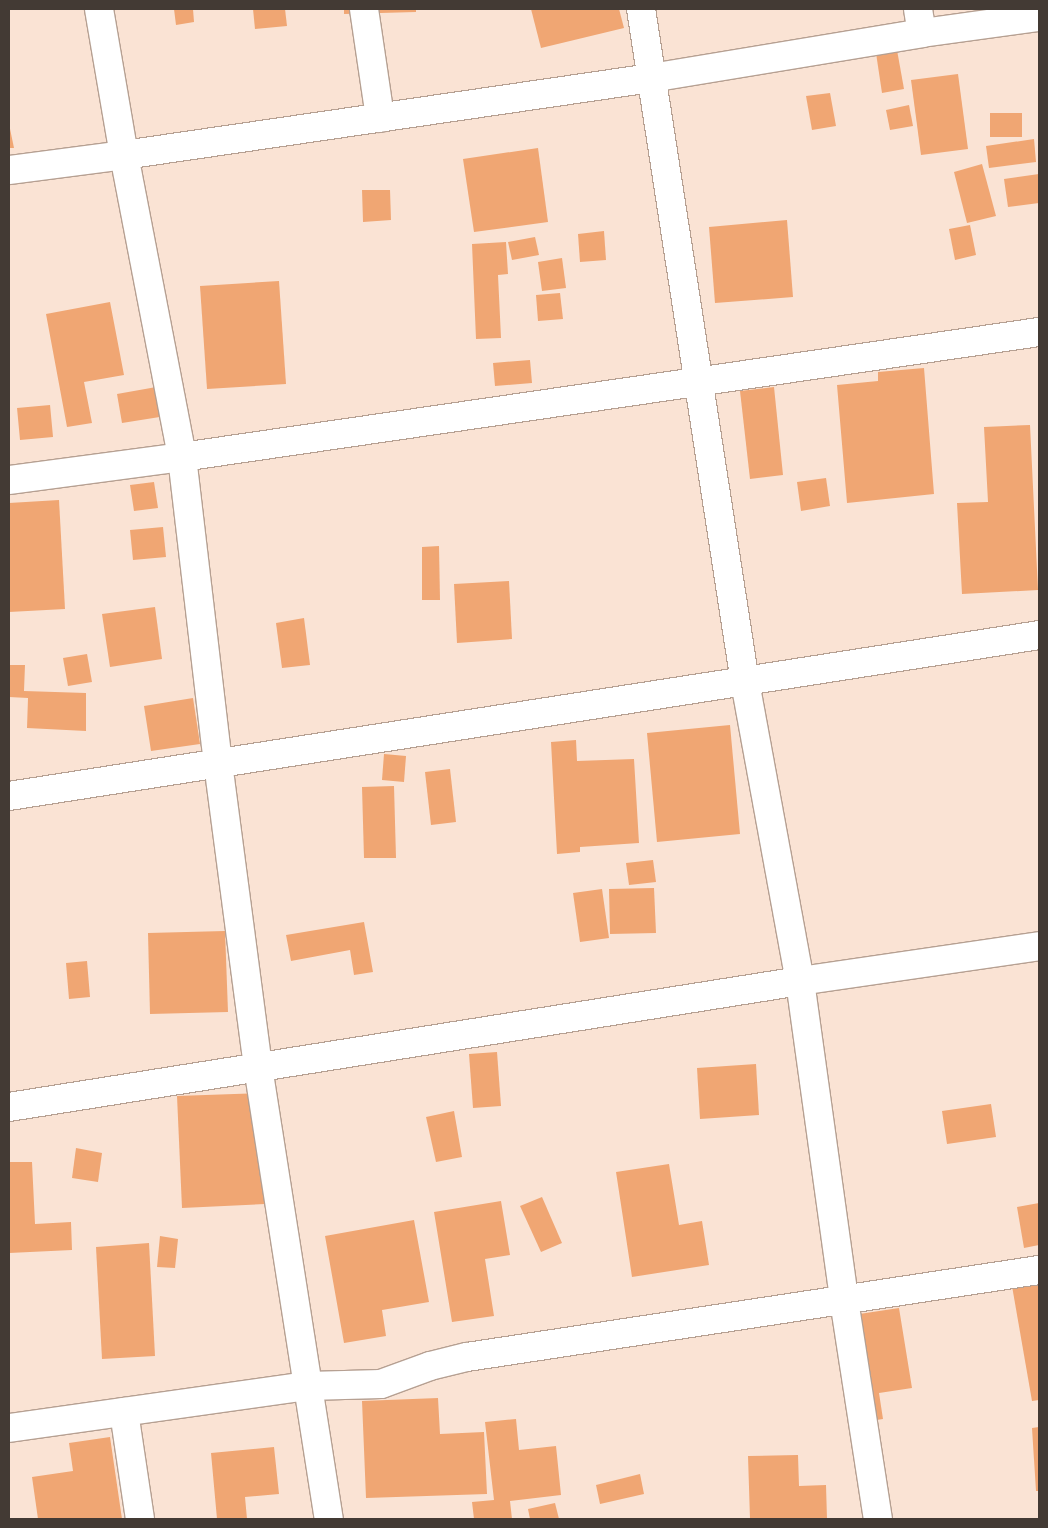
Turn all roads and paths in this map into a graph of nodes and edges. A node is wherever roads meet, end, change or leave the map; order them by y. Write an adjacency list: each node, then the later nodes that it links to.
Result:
1 (99, 9): 8 (street)
2 (364, 9): 7 (street)
3 (641, 9): 6 (street)
4 (1039, 17): 5 (street)
5 (920, 21): 6 (street)
6 (651, 78): 7 (street); 11 (street)
7 (380, 118): 8 (street)
8 (124, 155): 9 (street); 12 (street)
9 (9, 170)
10 (1039, 332): 11 (street)
11 (698, 380): 12 (street); 15 (street)
12 (182, 457): 13 (street); 16 (street)
13 (9, 480)
14 (1039, 636): 15 (street)
15 (745, 682): 16 (street); 19 (street)
16 (218, 763): 17 (street); 20 (street)
17 (9, 796)
18 (1039, 946): 19 (street)
19 (800, 981): 20 (street); 23 (street)
20 (258, 1067): 21 (street); 24 (street)
21 (9, 1108)
22 (1039, 1270): 23 (street)
23 (844, 1300): 24 (street); 29 (street)
24 (308, 1386): 25 (street); 28 (street)
25 (124, 1412): 26 (street); 27 (street)
26 (9, 1428)
27 (140, 1519)
28 (329, 1519)
29 (878, 1519)

